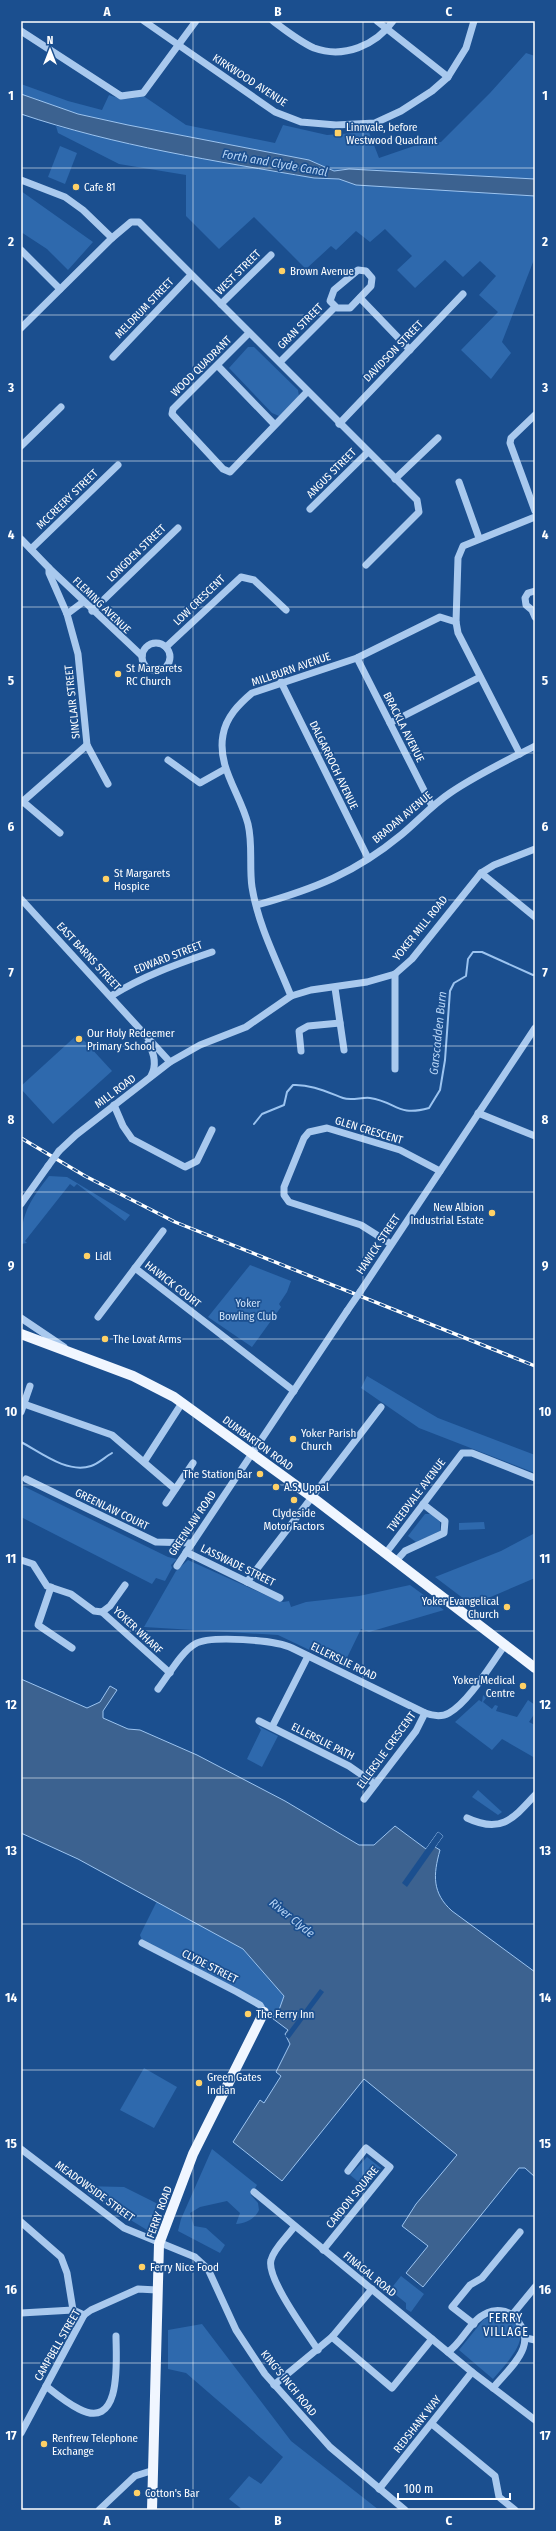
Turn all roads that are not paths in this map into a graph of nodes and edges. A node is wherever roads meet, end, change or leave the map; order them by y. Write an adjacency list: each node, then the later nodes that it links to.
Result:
1 (144, 21): 9 (street, KIRKWOOD AVENUE)
2 (196, 21): 9 (street)
3 (273, 21): 7 (street)
4 (377, 21): 7 (street)
5 (393, 21): 7 (street)
6 (474, 21): 10 (street, KIRKWOOD AVENUE)
7 (387, 30): 10 (street)
8 (21, 31): 9 (street)
9 (178, 45): 10 (street, KIRKWOOD AVENUE)
10 (448, 77)
11 (21, 180): 12 (street)
12 (112, 238): 15 (street); 16 (street)
13 (21, 250): 16 (street)
14 (270, 255): 19 (street, WEST STREET)
15 (191, 275): 19 (street); 24 (street, MELDRUM STREET)
16 (60, 289): 21 (street)
17 (463, 294): 23 (street, DAVIDSON STREET)
18 (360, 298): 20 (street, GRAN STREET); 20 (street, GRAN STREET); 23 (street)
19 (221, 304): 22 (street)
20 (335, 307): 25 (street, GRAN STREET)
21 (21, 328)
22 (249, 332): 25 (street); 26 (street, WOOD QUADRANT)
23 (410, 350): 31 (street, DAVIDSON STREET)
24 (113, 357)
25 (280, 362): 27 (street)
26 (218, 366): 30 (street); 30 (street, WOOD QUADRANT)
27 (307, 392): 30 (street, WOOD QUADRANT); 31 (street)
28 (61, 407): 33 (street)
29 (535, 416): 39 (street)
30 (274, 424)
31 (339, 424): 34 (street)
32 (438, 438): 36 (street)
33 (21, 446)
34 (367, 453): 36 (street); 38 (street, ANGUS STREET)
35 (118, 465): 44 (street, MCCREERY STREET)
36 (395, 479): 45 (street)
37 (459, 482): 42 (street)
38 (310, 509)
39 (535, 511)
40 (535, 517): 42 (street)
41 (178, 528): 50 (street, LONGDEN STREET)
42 (479, 538): 53 (street)
43 (21, 539): 44 (street, SINCLAIR STREET)
44 (31, 549): 46 (street, SINCLAIR STREET)
45 (366, 565)
46 (49, 568): 48 (street, FLEMING AVENUE); 52 (street, SINCLAIR STREET)
47 (535, 591): 51 (street)
48 (83, 602): 50 (street, FLEMING AVENUE); 52 (street)
49 (286, 610): 54 (street, LOW CRESCENT)
50 (92, 611): 55 (street, FLEMING AVENUE)
51 (534, 612)
52 (67, 614): 60 (street, SINCLAIR STREET)
53 (456, 622): 56 (street, MILLBURN AVENUE); 57 (street)
54 (166, 647): 55 (street); 55 (street)
55 (142, 656)
56 (357, 658): 58 (street, MILLBURN AVENUE); 59 (street, BRACKLA AVENUE)
57 (480, 677): 59 (street); 62 (street)
58 (281, 682): 64 (street, MILLBURN AVENUE); 70 (street, DALGARROCH AVENUE)
59 (390, 723): 67 (street, BRACKLA AVENUE)
60 (87, 746): 65 (street, SINCLAIR STREET); 66 (street)
61 (535, 746): 62 (street, BRADAN AVENUE)
62 (520, 754): 67 (street, BRADAN AVENUE)
63 (168, 760): 64 (street)
64 (225, 769): 73 (street, MILLBURN AVENUE)
65 (108, 784)
66 (22, 802): 68 (street)
67 (432, 806): 70 (street, BRADAN AVENUE)
68 (60, 833)
69 (535, 849): 71 (street, YOKER MILL ROAD)
70 (368, 858): 73 (street, BRADAN AVENUE)
71 (481, 873): 74 (street); 76 (street, YOKER MILL ROAD)
72 (21, 899): 78 (street, EAST BARNS STREET)
73 (257, 905): 79 (street, MILLBURN AVENUE)
74 (535, 918)
75 (212, 952): 78 (street, EDWARD STREET)
76 (395, 974): 77 (street, YOKER MILL ROAD); 87 (street)
77 (335, 988): 79 (street, YOKER MILL ROAD); 80 (street)
78 (110, 996): 83 (street, EAST BARNS STREET)
79 (291, 996): 81 (street, YOKER MILL ROAD)
80 (340, 1023): 84 (street); 85 (street)
81 (246, 1027): 86 (street, MILL ROAD)
82 (535, 1028): 90 (street, HAWICK STREET)
83 (140, 1029): 86 (street, EAST BARNS STREET); 88 (street, EAST BARNS STREET)
84 (344, 1050)
85 (301, 1051)
86 (170, 1062): 88 (street, MILL ROAD)
87 (394, 1069)
88 (150, 1078): 89 (street, MILL ROAD)
89 (114, 1106): 91 (street); 94 (street, MILL ROAD, bridge)
90 (478, 1114): 92 (street); 93 (street, HAWICK STREET)
91 (212, 1130)
92 (535, 1136)
93 (440, 1171): 96 (street, HAWICK STREET); 96 (street, GLEN CRESCENT)
94 (21, 1204)
95 (163, 1231): 97 (street)
96 (392, 1244): 103 (street, HAWICK STREET, bridge)
97 (135, 1268): 98 (street); 103 (street, HAWICK COURT)
98 (98, 1317)
99 (21, 1318): 101 (street)
100 (21, 1334): 101 (main road, DUMBARTON ROAD)
101 (78, 1356): 104 (main road, DUMBARTON ROAD)
102 (30, 1386): 105 (street)
103 (294, 1390): 108 (street, HAWICK STREET)
104 (182, 1403): 108 (main road, DUMBARTON ROAD); 109 (street)
105 (24, 1404): 107 (street); 109 (street)
106 (381, 1407): 114 (street)
107 (21, 1412)
108 (253, 1454): 114 (main road, DUMBARTON ROAD); 117 (street, GREENLAW ROAD)
109 (144, 1462): 113 (street)
110 (193, 1463): 113 (street)
111 (535, 1478): 116 (street, TWEEDVALE AVENUE)
112 (26, 1479): 117 (street, GREENLAW COURT)
113 (175, 1489): 115 (street)
114 (312, 1497): 119 (main road, DUMBARTON ROAD); 123 (street)
115 (166, 1503)
116 (424, 1504): 119 (street, TWEEDVALE AVENUE); 121 (street)
117 (192, 1543): 118 (street, GREENLAW ROAD)
118 (186, 1552): 122 (street, GREENLAW ROAD); 123 (street, LASSWADE STREET)
119 (386, 1553): 121 (main road, DUMBARTON ROAD)
120 (21, 1560): 125 (street, YOKER WHARF)
121 (396, 1561): 128 (main road, DUMBARTON ROAD)
122 (177, 1566)
123 (247, 1582): 126 (street, LASSWADE STREET)
124 (125, 1585): 127 (street, YOKER WHARF)
125 (51, 1587): 127 (street, YOKER WHARF); 129 (street)
126 (280, 1598)
127 (102, 1612): 132 (street, YOKER WHARF)
128 (504, 1645): 131 (main road, DUMBARTON ROAD); 134 (street, ELLERSLIE ROAD)
129 (72, 1648)
130 (308, 1656): 132 (street, ELLERSLIE ROAD); 134 (street, ELLERSLIE ROAD); 136 (street)
131 (535, 1668)
132 (170, 1674): 133 (street, ELLERSLIE ROAD)
133 (158, 1689)
134 (425, 1714): 137 (street, ELLERSLIE CRESCENT)
135 (259, 1721): 136 (street, ELLERSLIE PATH)
136 (272, 1727): 137 (street, ELLERSLIE PATH)
137 (375, 1784): 139 (street, ELLERSLIE CRESCENT)
138 (535, 1795): 140 (street)
139 (364, 1799)
140 (467, 1818)
141 (142, 1944): 142 (street, CLYDE STREET)
142 (264, 2012): 149 (main road, FERRY ROAD)
143 (21, 2150): 149 (street, MEADOWSIDE STREET)
144 (348, 2171): 150 (street, CARDON SQUARE)
145 (254, 2192): 147 (street, FINAGAL ROAD)
146 (21, 2222): 154 (street)
147 (294, 2227): 150 (street, FINAGAL ROAD); 164 (street)
148 (520, 2232): 158 (street)
149 (159, 2244): 153 (main road, FERRY ROAD); 167 (street, KING'S INCH ROAD)
150 (323, 2250): 152 (street, FINAGAL ROAD)
151 (535, 2287): 157 (street)
152 (372, 2289): 160 (street); 162 (street, FINAGAL ROAD)
153 (157, 2290): 156 (street, CAMPBELL STREET); 173 (main road, FERRY ROAD)
154 (73, 2310): 155 (street); 156 (street)
155 (21, 2313)
156 (84, 2315): 168 (street, CAMPBELL STREET)
157 (512, 2315): 158 (street); 161 (street)
158 (474, 2324): 165 (street)
159 (116, 2336): 168 (street)
160 (332, 2337): 162 (street); 164 (street)
161 (526, 2338): 163 (street); 169 (street)
162 (432, 2339): 165 (street, FINAGAL ROAD)
163 (535, 2340)
164 (318, 2350): 167 (street)
165 (448, 2352): 166 (street, FINAGAL ROAD)
166 (472, 2372): 169 (street, FINAGAL ROAD); 171 (street, REDSHANK WAY)
167 (274, 2385): 174 (street, KING'S INCH ROAD)
168 (46, 2386): 172 (street, CAMPBELL STREET)
169 (493, 2388): 170 (street, FINAGAL ROAD)
170 (535, 2420)
171 (432, 2424): 174 (street, REDSHANK WAY); 178 (street)
172 (21, 2433)
173 (154, 2470): 175 (street); 176 (main road, FERRY ROAD)
174 (379, 2489): 177 (street, KING'S INCH ROAD)
175 (99, 2510)
176 (152, 2510)
177 (405, 2510)
178 (515, 2510)

